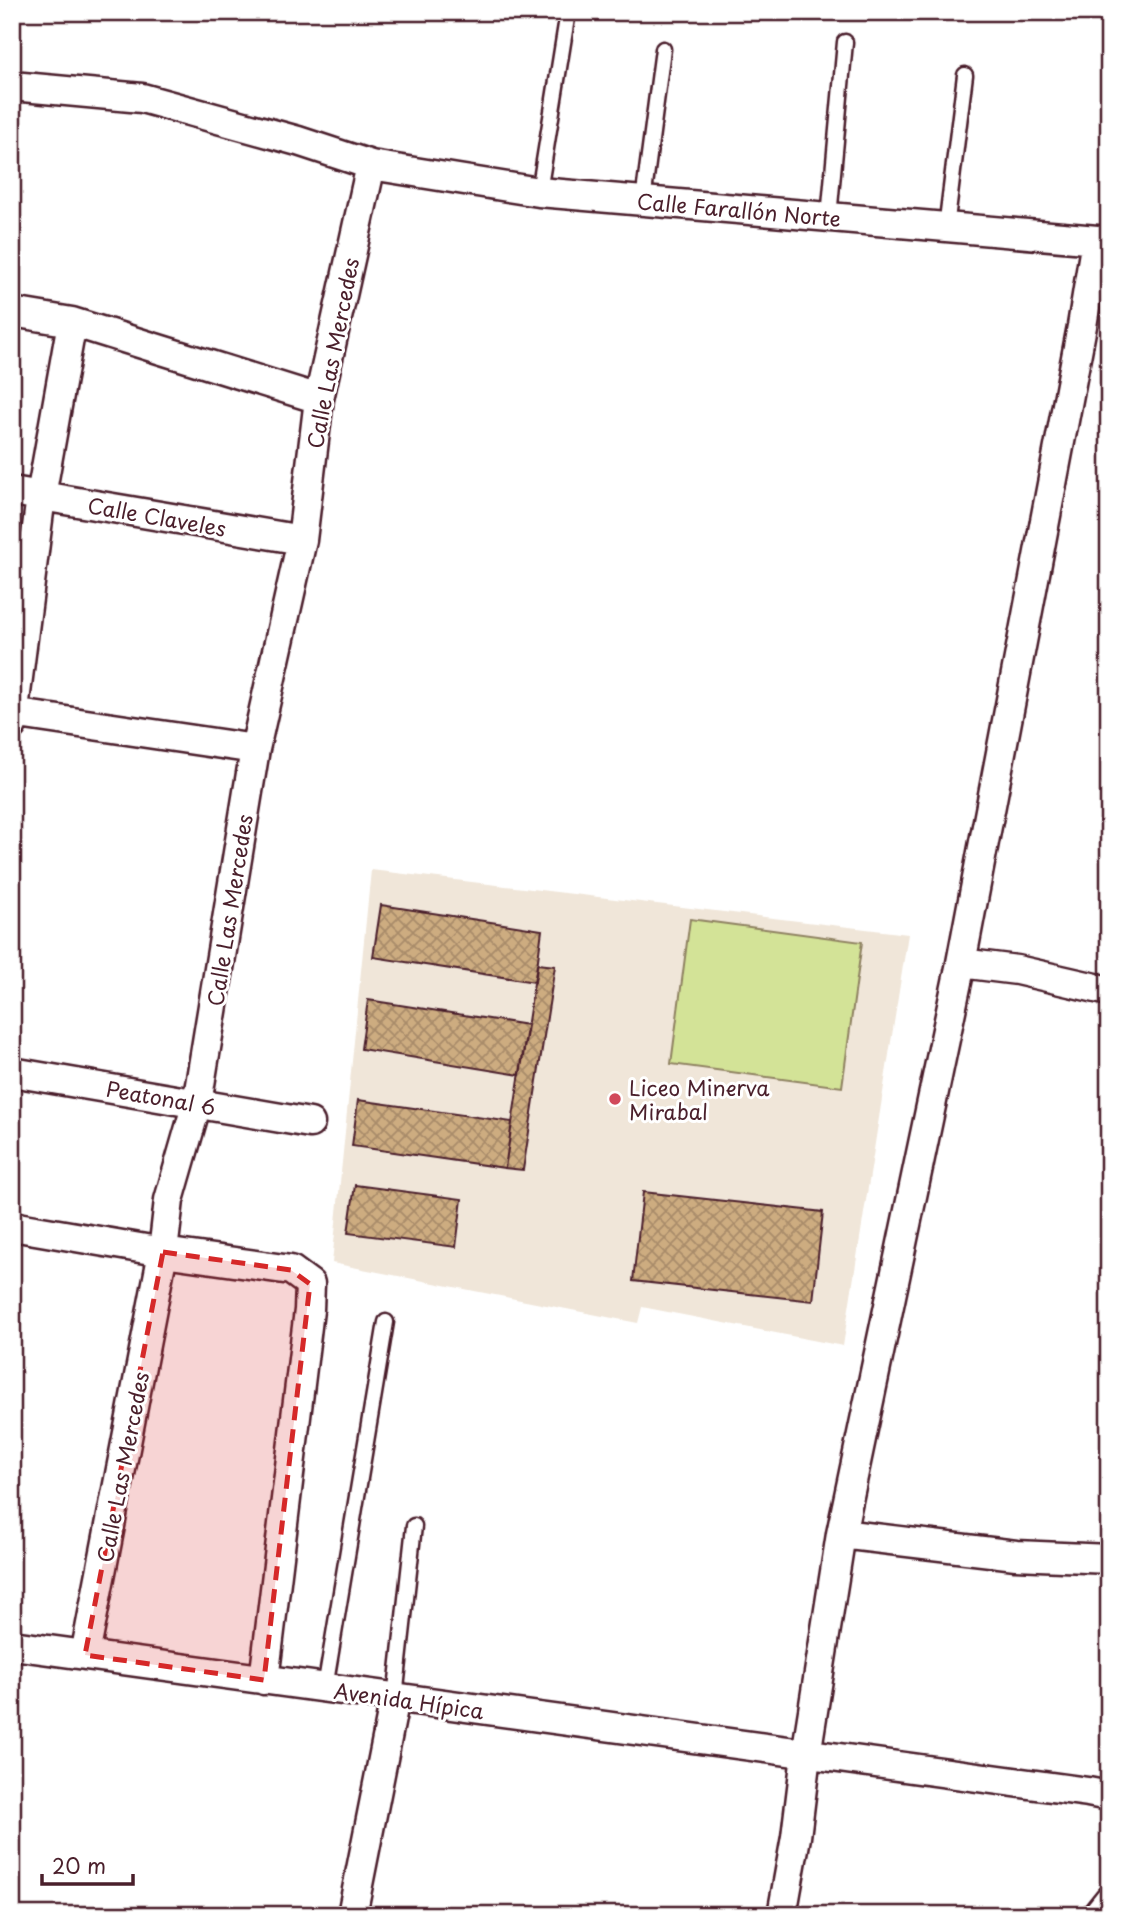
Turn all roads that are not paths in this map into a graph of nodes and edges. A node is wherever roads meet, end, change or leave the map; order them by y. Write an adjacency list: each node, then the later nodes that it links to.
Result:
1 (568, 12): 7 (lane)
2 (845, 42): 9 (lane)
3 (663, 49): 8 (lane)
4 (965, 75): 10 (lane)
5 (12, 86): 6 (street, Calle Farallón Norte)
6 (371, 165): 7 (street, Calle Farallón Norte); 14 (street, Calle Las Mercedes)
7 (539, 192): 8 (street, Calle Farallón Norte)
8 (643, 201): 9 (street, Calle Farallón Norte)
9 (829, 218): 10 (street, Calle Farallón Norte)
10 (946, 228): 11 (street, Calle Farallón Norte)
11 (1103, 241): 20 (street)
12 (12, 312): 13 (street)
13 (72, 321): 14 (street); 16 (street)
14 (319, 399): 17 (street, Calle Las Mercedes)
15 (12, 491): 16 (street, Calle Claveles)
16 (41, 496): 17 (street, Calle Claveles); 18 (street)
17 (302, 540): 19 (street, Calle Las Mercedes)
18 (13, 717): 19 (street)
19 (255, 749): 23 (street, Calle Las Mercedes)
20 (961, 963): 21 (street); 29 (street)
21 (1109, 991)
22 (12, 1072): 23 (street, Peatonal 6)
23 (197, 1104): 24 (street, Peatonal 6); 26 (street, Calle Las Mercedes)
24 (310, 1123)
25 (12, 1226): 26 (street)
26 (163, 1252): 32 (street, Calle Las Mercedes); 33 (street)
27 (386, 1322): 34 (lane)
28 (414, 1526): 35 (lane)
29 (841, 1534): 30 (street); 36 (street)
30 (1109, 1559)
31 (12, 1645): 32 (street, Avenida Hípica)
32 (85, 1655): 33 (street, Avenida Hípica)
33 (264, 1680): 34 (street, Avenida Hípica)
34 (325, 1688): 35 (street, Avenida Hípica)
35 (395, 1698): 36 (street, Avenida Hípica); 39 (street)
36 (806, 1755): 37 (street, Avenida Hípica); 40 (street)
37 (1109, 1797)
38 (1109, 1900): 41 (street)
39 (352, 1915)
40 (782, 1915)
41 (1097, 1915)

